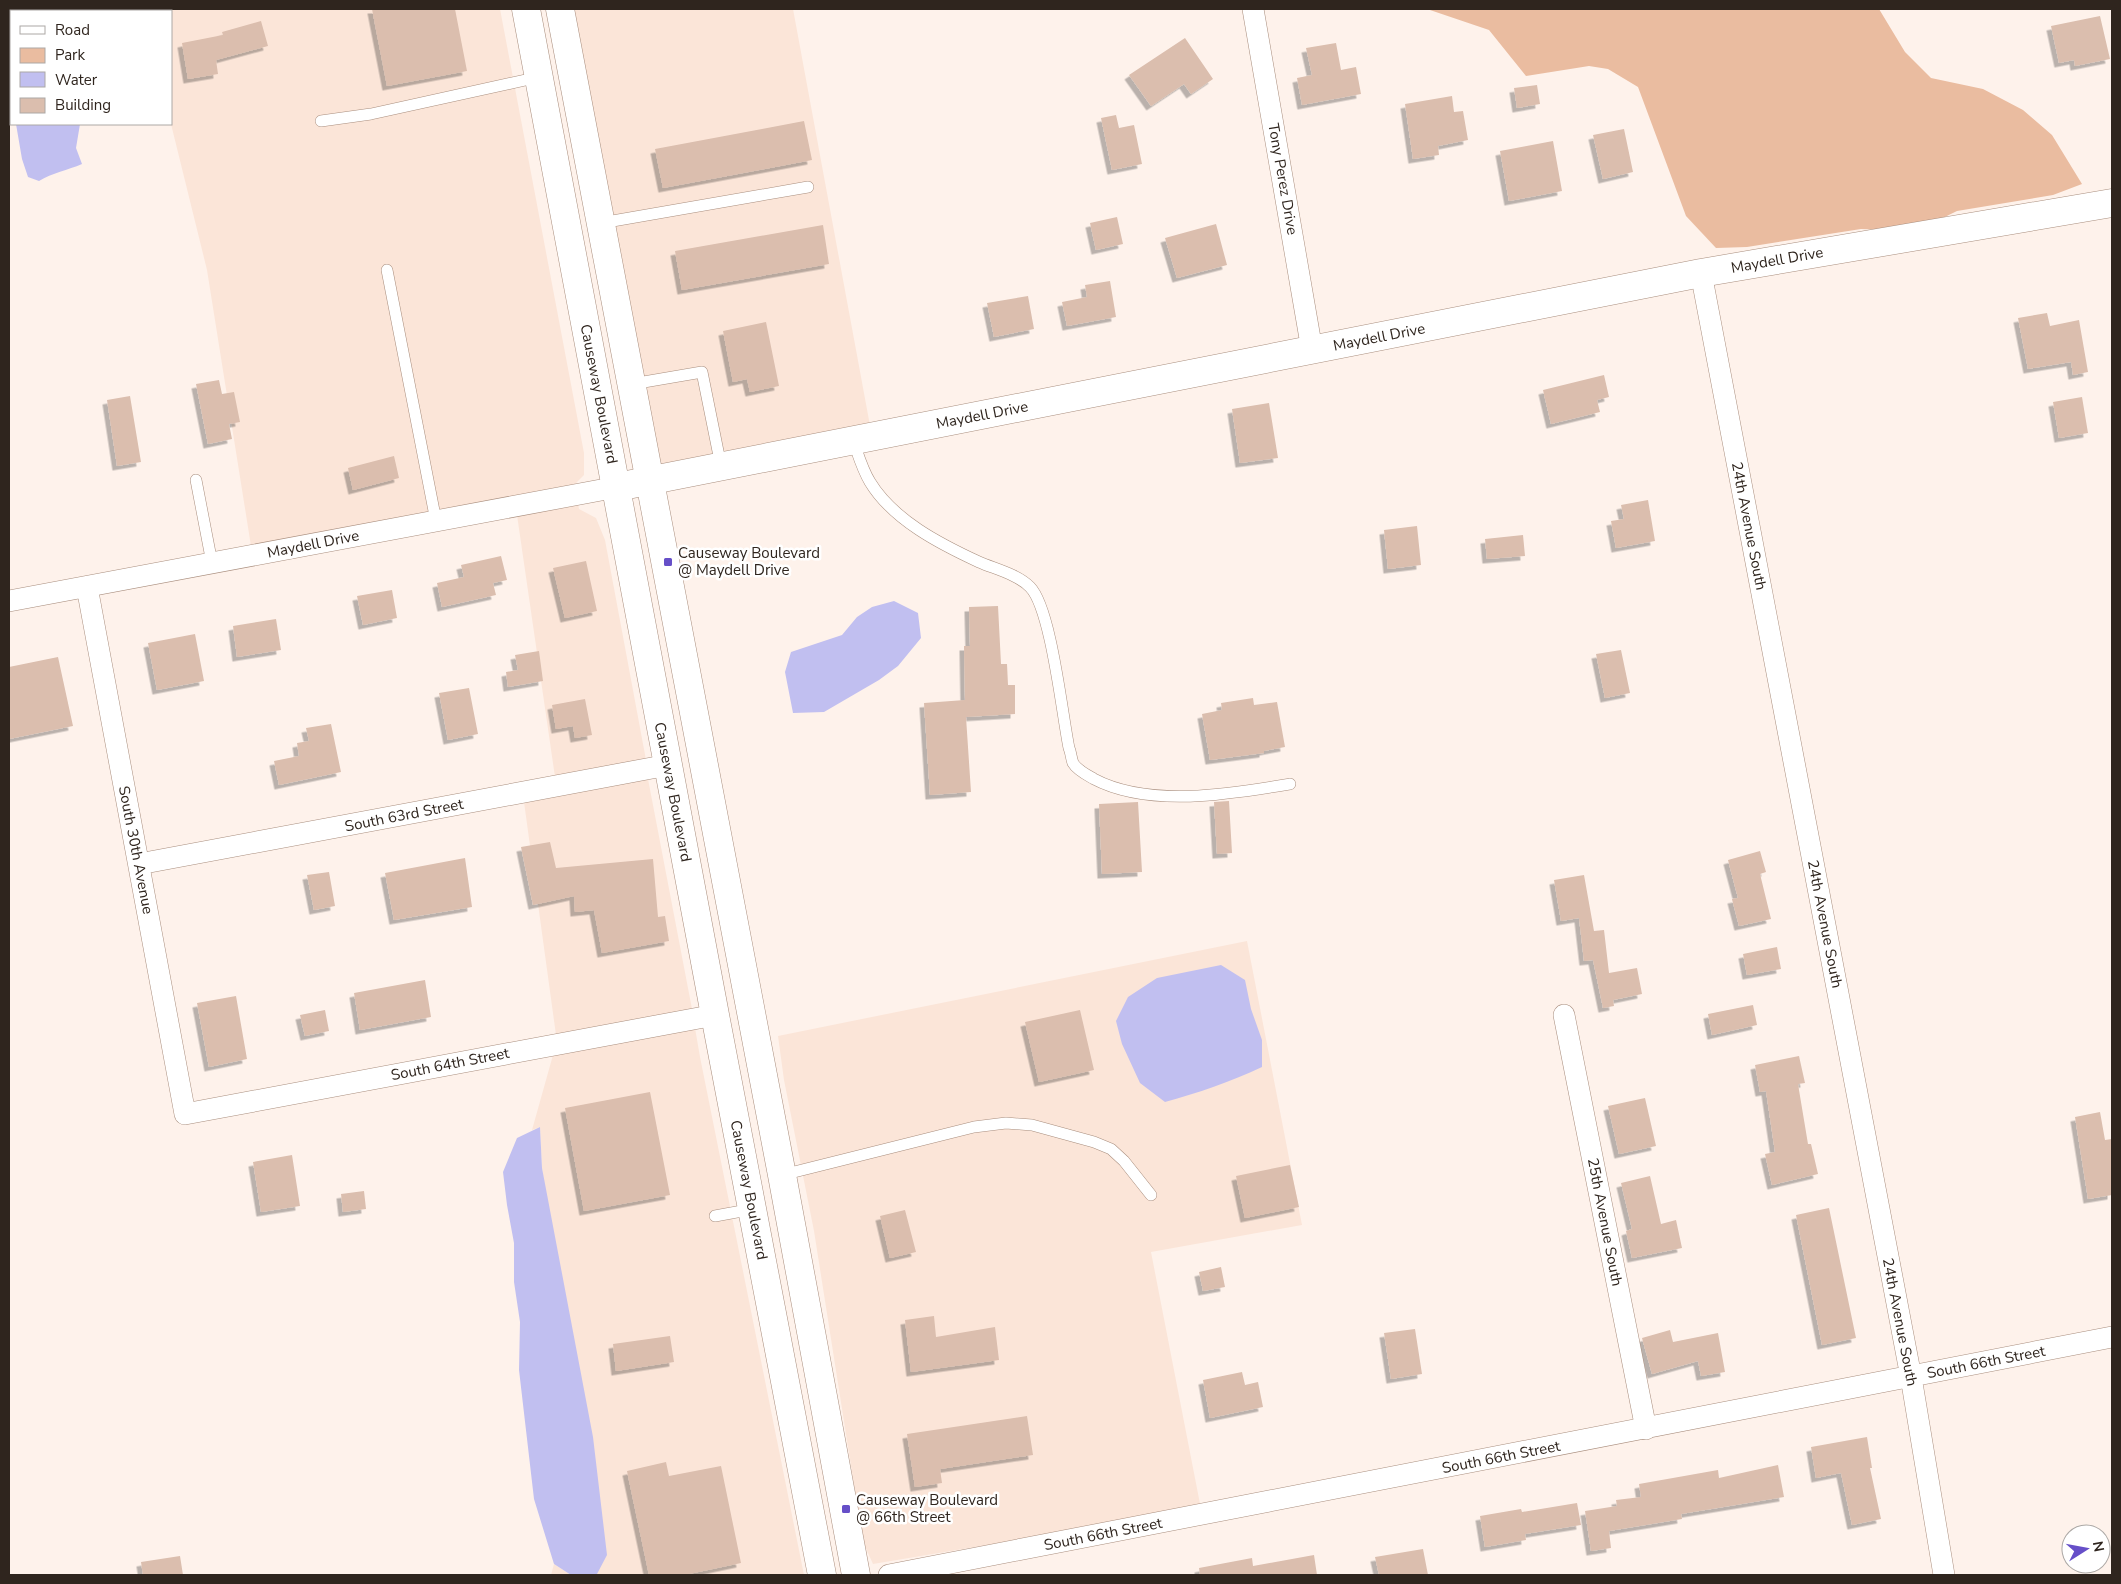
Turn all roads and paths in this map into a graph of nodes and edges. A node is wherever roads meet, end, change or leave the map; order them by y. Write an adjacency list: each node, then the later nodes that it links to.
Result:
1 (526, 9): 4 (main road, Causeway Boulevard)
2 (560, 9): 8 (main road)
3 (1253, 9): 11 (street, Tony Perez Drive)
4 (539, 76): 5 (lane); 17 (main road, Causeway Boulevard)
5 (321, 122)
6 (808, 188): 8 (lane)
7 (2112, 203): 10 (main road, Maydell Drive)
8 (600, 223): 12 (main road)
9 (387, 270): 18 (lane)
10 (1701, 273): 11 (main road, Maydell Drive); 34 (street, 24th Avenue South)
11 (1312, 350): 13 (main road, Maydell Drive)
12 (630, 385): 14 (lane); 16 (main road)
13 (853, 440): 14 (main road, Maydell Drive); 23 (lane)
14 (720, 466): 16 (main road, Maydell Drive)
15 (196, 480): 19 (lane)
16 (648, 480): 17 (main road, Maydell Drive); 28 (main road)
17 (617, 487): 18 (street, Maydell Drive); 22 (main road, Causeway Boulevard)
18 (436, 521): 19 (street, Maydell Drive)
19 (212, 563): 20 (street, Maydell Drive)
20 (87, 586): 21 (street, Maydell Drive); 24 (street, South 30th Avenue)
21 (9, 601)
22 (668, 765): 24 (street, South 63rd Street); 25 (main road, Causeway Boulevard)
23 (1290, 784)
24 (139, 864): 27 (street, South 30th Avenue)
25 (715, 1015): 27 (street, South 64th Street); 30 (main road, Causeway Boulevard)
26 (1564, 1015): 35 (street, 25th Avenue South)
27 (185, 1114)
28 (782, 1175): 29 (lane); 33 (main road)
29 (1150, 1195)
30 (753, 1209): 31 (lane); 33 (main road); 36 (main road, Causeway Boulevard)
31 (715, 1216)
32 (2112, 1337): 34 (street, South 66th Street)
33 (815, 1351): 37 (main road)
34 (1911, 1377): 35 (street, South 66th Street); 39 (street, 24th Avenue South)
35 (1646, 1429): 38 (street, South 66th Street)
36 (822, 1575)
37 (856, 1575)
38 (888, 1575)
39 (1944, 1575)

